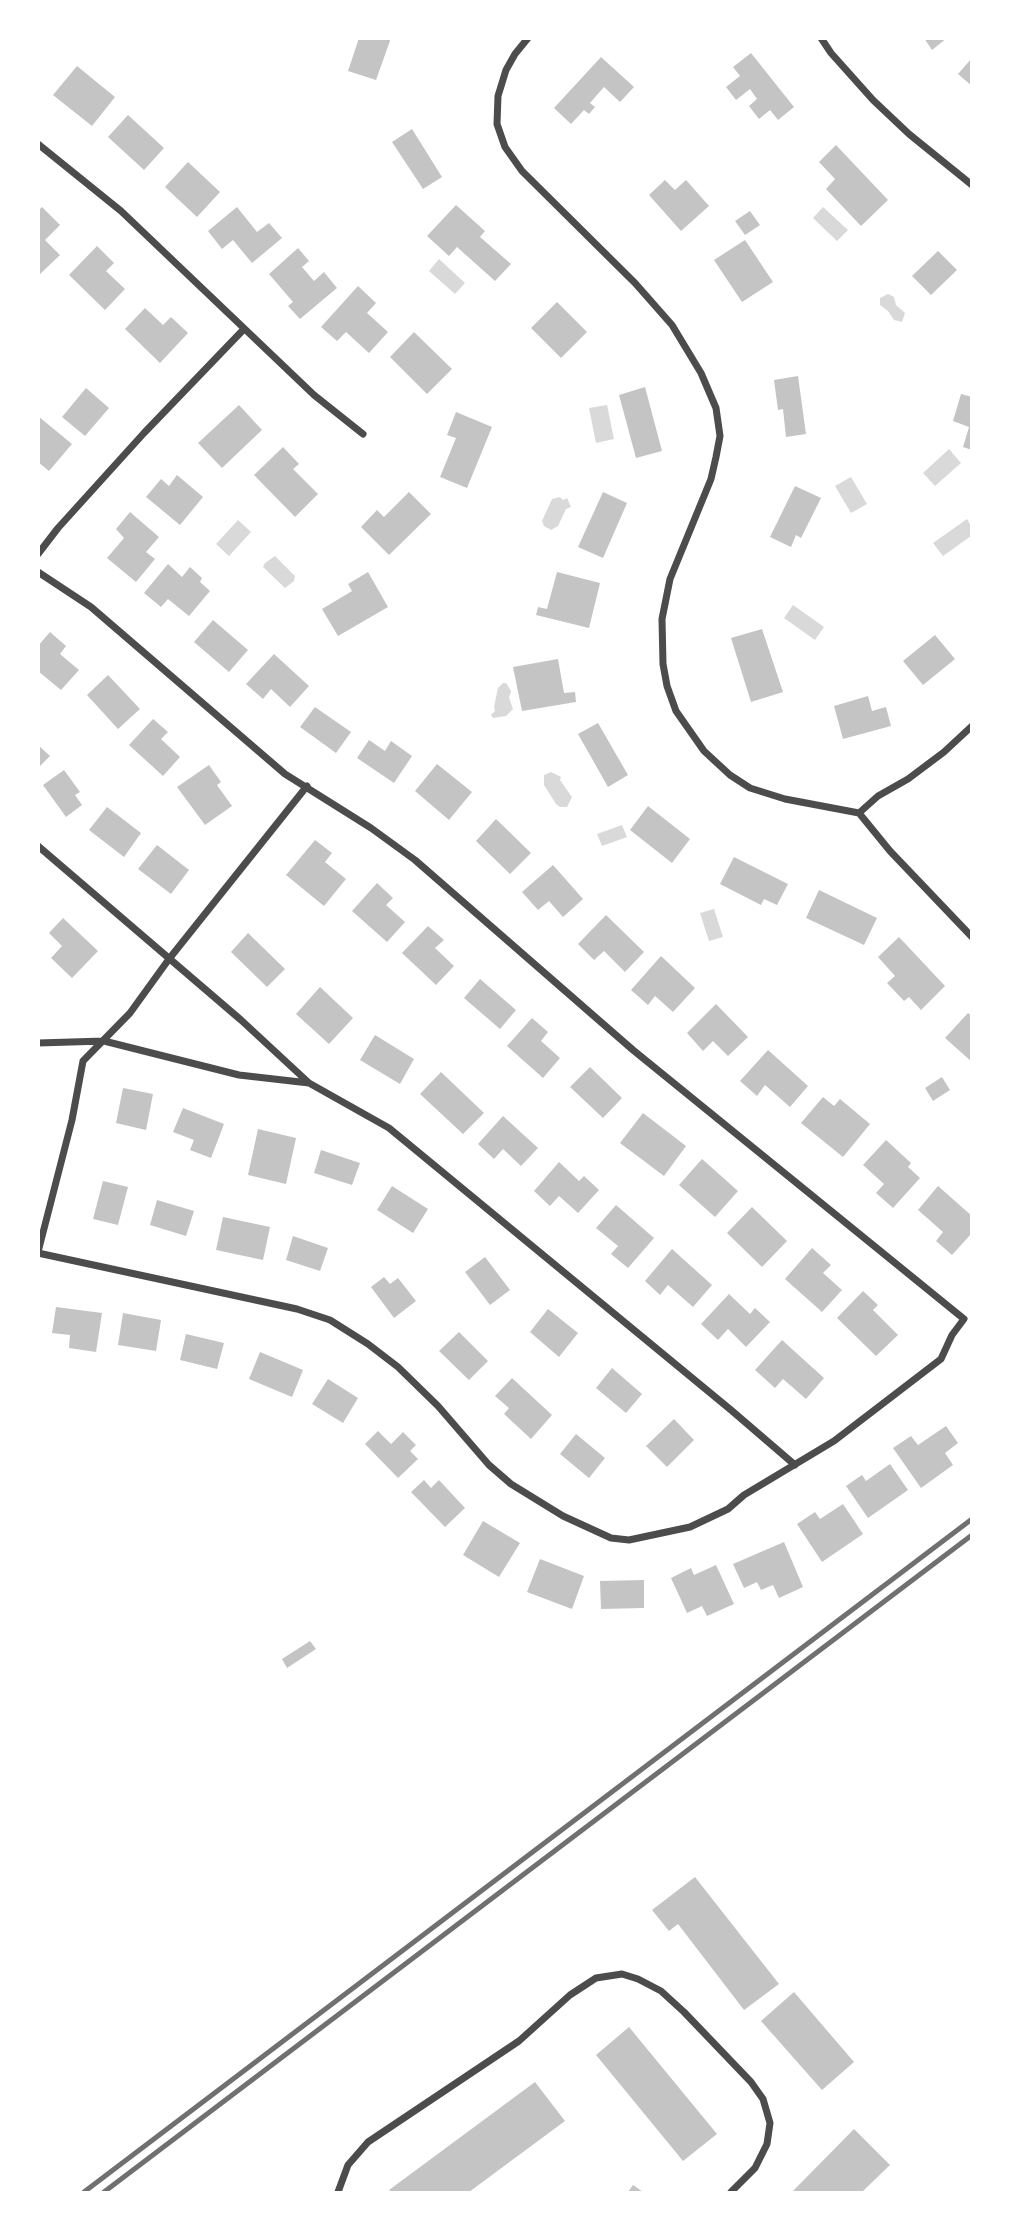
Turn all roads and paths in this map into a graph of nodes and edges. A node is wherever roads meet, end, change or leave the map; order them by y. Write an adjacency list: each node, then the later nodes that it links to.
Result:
1 (528, 38): 11 (street)
2 (821, 38): 4 (street)
3 (38, 144): 5 (street)
4 (971, 186)
5 (244, 329): 6 (street); 7 (street)
6 (363, 434)
7 (38, 554)
8 (38, 572): 10 (street)
9 (971, 726): 11 (street)
10 (307, 786): 14 (street); 19 (street)
11 (859, 813): 13 (street)
12 (38, 846): 14 (street)
13 (971, 937)
14 (169, 959): 15 (street); 17 (street)
15 (104, 1041): 16 (street); 17 (street); 18 (street)
16 (38, 1043)
17 (309, 1083): 19 (street)
18 (38, 1252): 19 (street)
19 (795, 1465)
20 (338, 2193): 21 (street)
21 (731, 2193)

